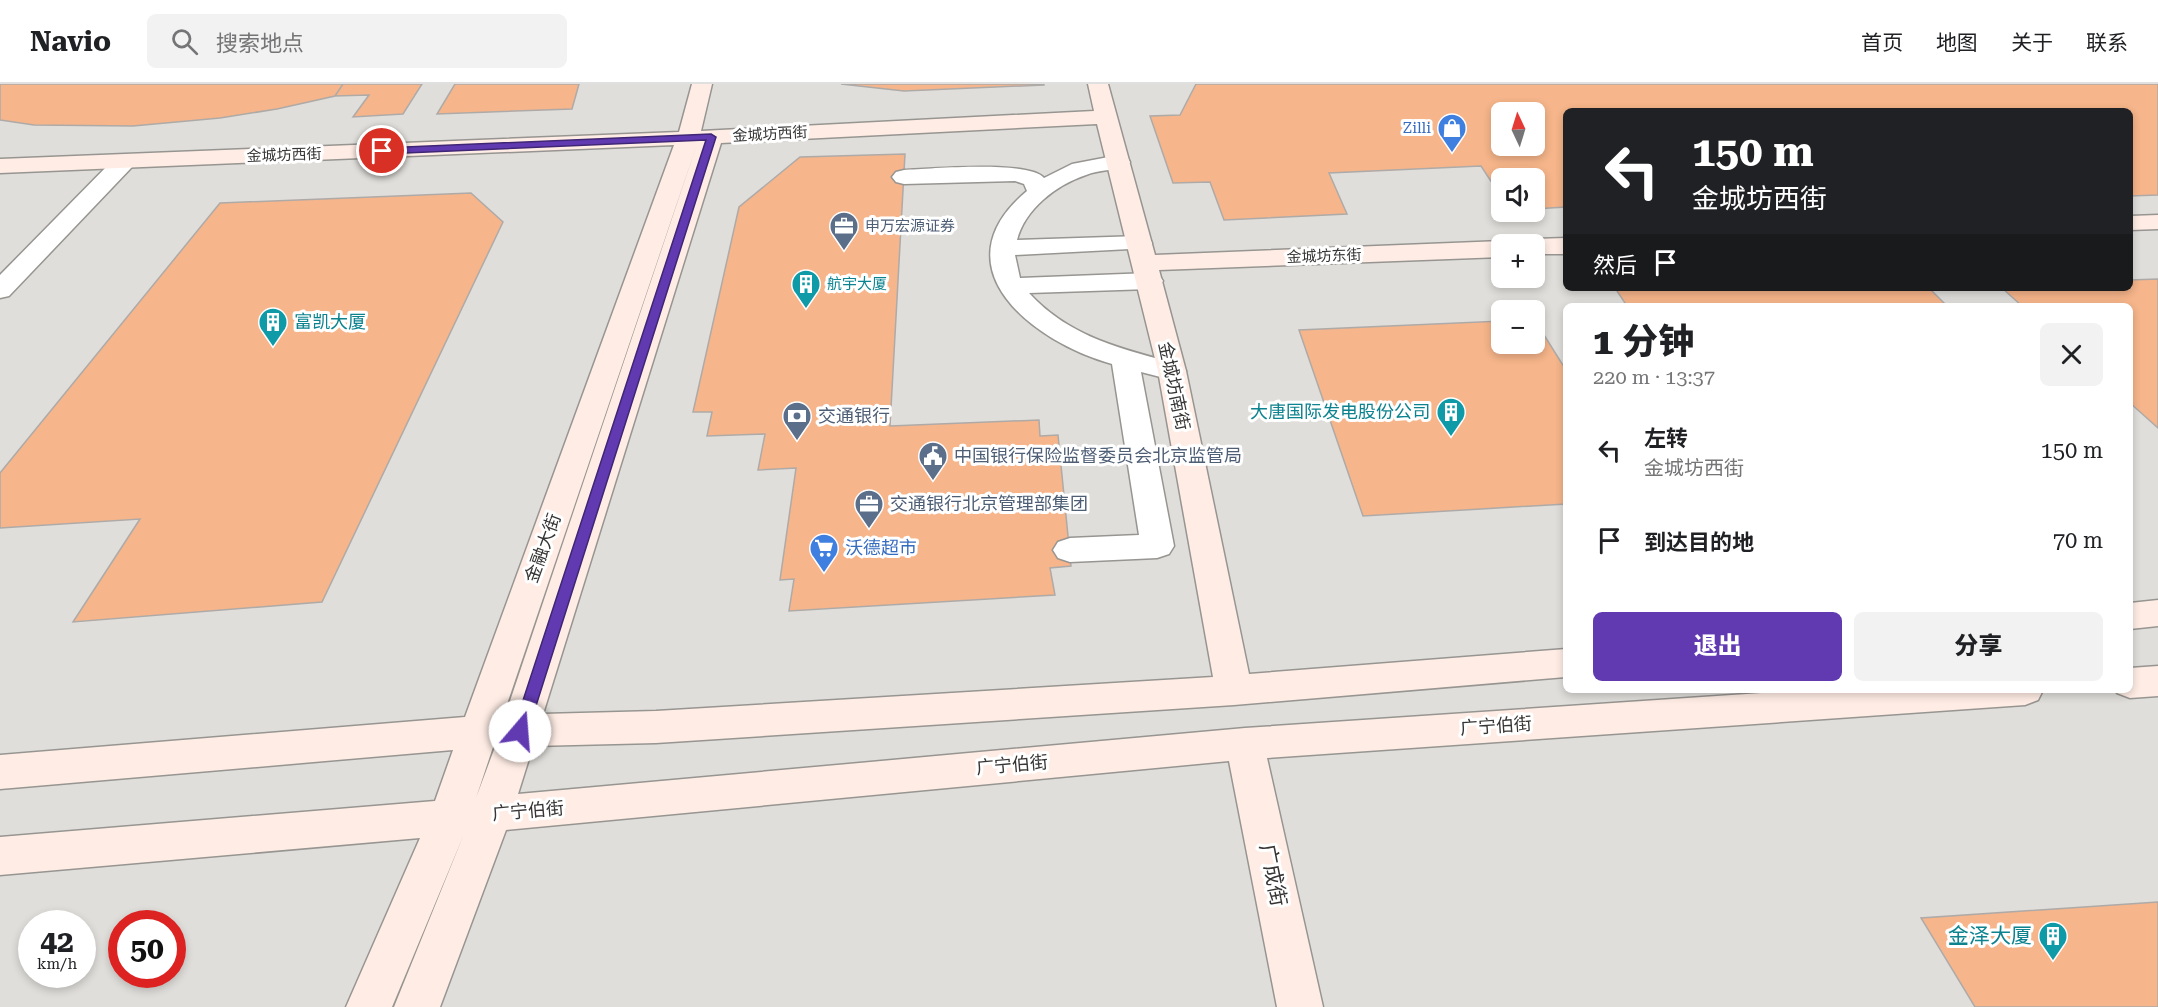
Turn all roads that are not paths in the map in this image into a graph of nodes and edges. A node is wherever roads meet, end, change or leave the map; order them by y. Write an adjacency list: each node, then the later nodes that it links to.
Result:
1 (702, 84): 4 (main road, 金融大街)
2 (1098, 84): 3 (main road, 金城坊南街)
3 (1108, 117): 4 (main road, 金城坊西街); 6 (main road, 金城坊南街)
4 (700, 138): 5 (main road, 金城坊西街); 29 (main road); 30 (main road, 金融大街)
5 (124, 162): 7 (main road, 金城坊西街); 18 (street)
6 (1119, 162): 9 (street); 16 (main road, 金城坊南街)
7 (0, 166)
8 (904, 177): 9 (street)
9 (1038, 192): 14 (street)
10 (2158, 222): 11 (main road)
11 (2133, 224)
12 (1563, 246): 13 (main road)
13 (1545, 247)
14 (1003, 248): 16 (street); 17 (street)
15 (1491, 249): 16 (main road, 金城坊东街)
16 (1145, 262): 17 (street); 20 (main road, 金城坊南街)
17 (1010, 286): 19 (street)
18 (0, 290)
19 (1125, 359): 20 (street); 21 (street)
20 (1172, 371): 27 (main road, 金城坊南街)
21 (1070, 550)
22 (2158, 613): 23 (main road)
23 (2133, 616)
24 (1563, 663): 27 (main road)
25 (2158, 681): 26 (main road)
26 (2133, 683)
27 (1234, 690): 29 (main road)
28 (1982, 693): 31 (main road, 广宁伯街)
29 (520, 731): 30 (main road); 33 (main road)
30 (477, 732): 32 (main road); 34 (main road, 金融大街)
31 (1245, 744): 33 (main road, 广宁伯街); 38 (main road, 广成街)
32 (0, 772)
33 (492, 814): 34 (main road, 广宁伯街); 37 (main road)
34 (449, 818): 35 (main road, 广宁伯街); 36 (main road, 金融大街)
35 (0, 856)
36 (369, 1007)
37 (417, 1007)
38 (1300, 1007)

